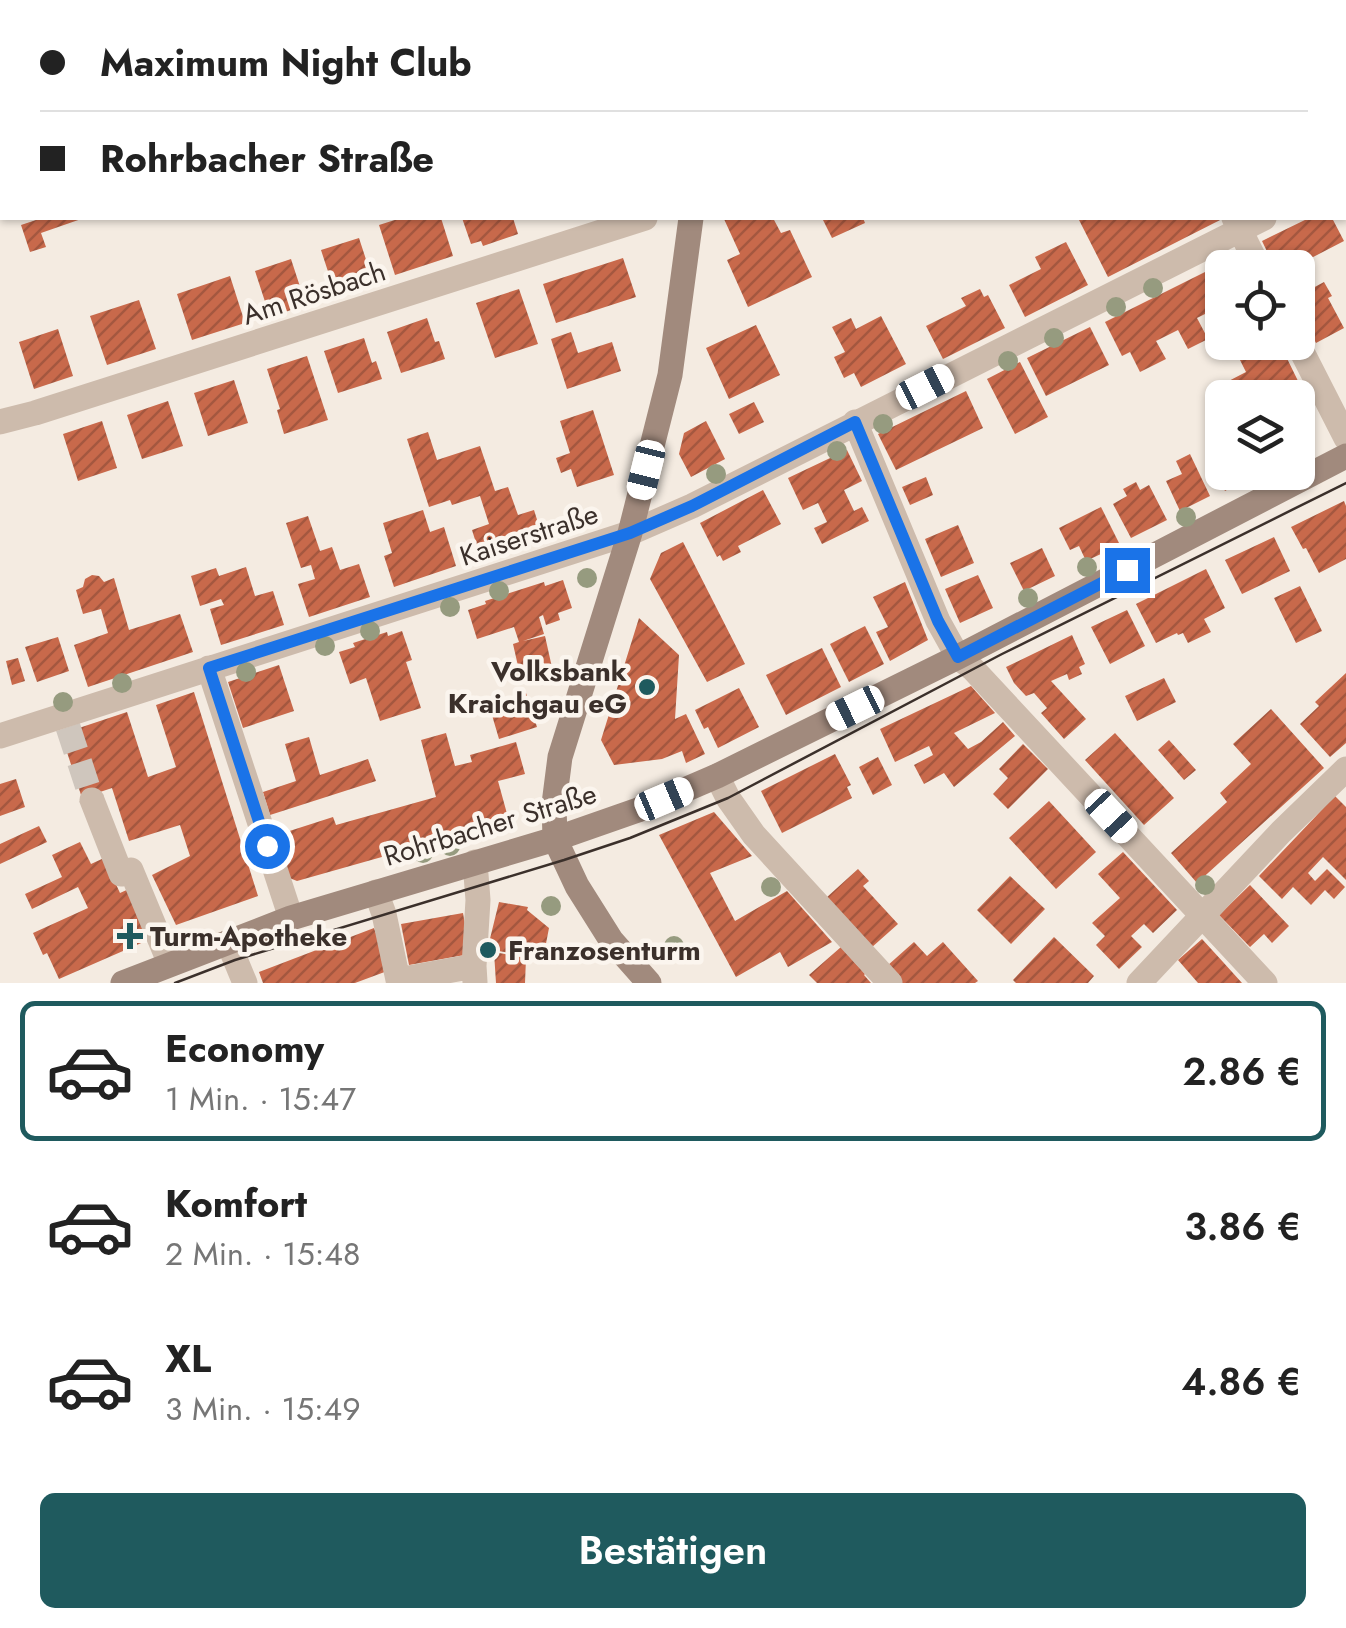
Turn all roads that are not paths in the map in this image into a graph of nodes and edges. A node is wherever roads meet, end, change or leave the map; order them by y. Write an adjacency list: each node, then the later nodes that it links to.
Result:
1 (639, 220): 6 (street, Am Rösbach)
2 (691, 220): 10 (main road)
3 (1237, 224): 4 (street); 7 (street, Kaiserstraße)
4 (1250, 250)
5 (1307, 360): 8 (street)
6 (0, 422)
7 (855, 422): 10 (street, Kaiserstraße); 11 (street)
8 (1346, 438)
9 (1346, 456): 11 (main road, Rohrbacher Straße)
10 (630, 533): 12 (street, Kaiserstraße); 17 (main road)
11 (958, 657): 15 (main road, Rohrbacher Straße); 20 (street)
12 (209, 668): 13 (street, Kaiserstraße); 21 (street)
13 (0, 736)
14 (1346, 769): 20 (street)
15 (717, 776): 17 (main road, Rohrbacher Straße); 29 (street)
16 (92, 800): 23 (street)
17 (556, 838): 18 (main road, Rohrbacher Straße); 28 (main road)
18 (475, 862): 19 (main road, Rohrbacher Straße); 24 (street)
19 (376, 892): 21 (main road, Rohrbacher Straße); 25 (street)
20 (1203, 915): 30 (street); 31 (street)
21 (290, 918): 22 (main road, Rohrbacher Straße)
22 (228, 942): 23 (main road, Rohrbacher Straße); 27 (street)
23 (170, 964): 26 (main road, Rohrbacher Straße)
24 (475, 974): 25 (street)
25 (396, 982)
26 (123, 983)
27 (245, 983)
28 (648, 983)
29 (890, 983)
30 (1140, 983)
31 (1265, 983)

